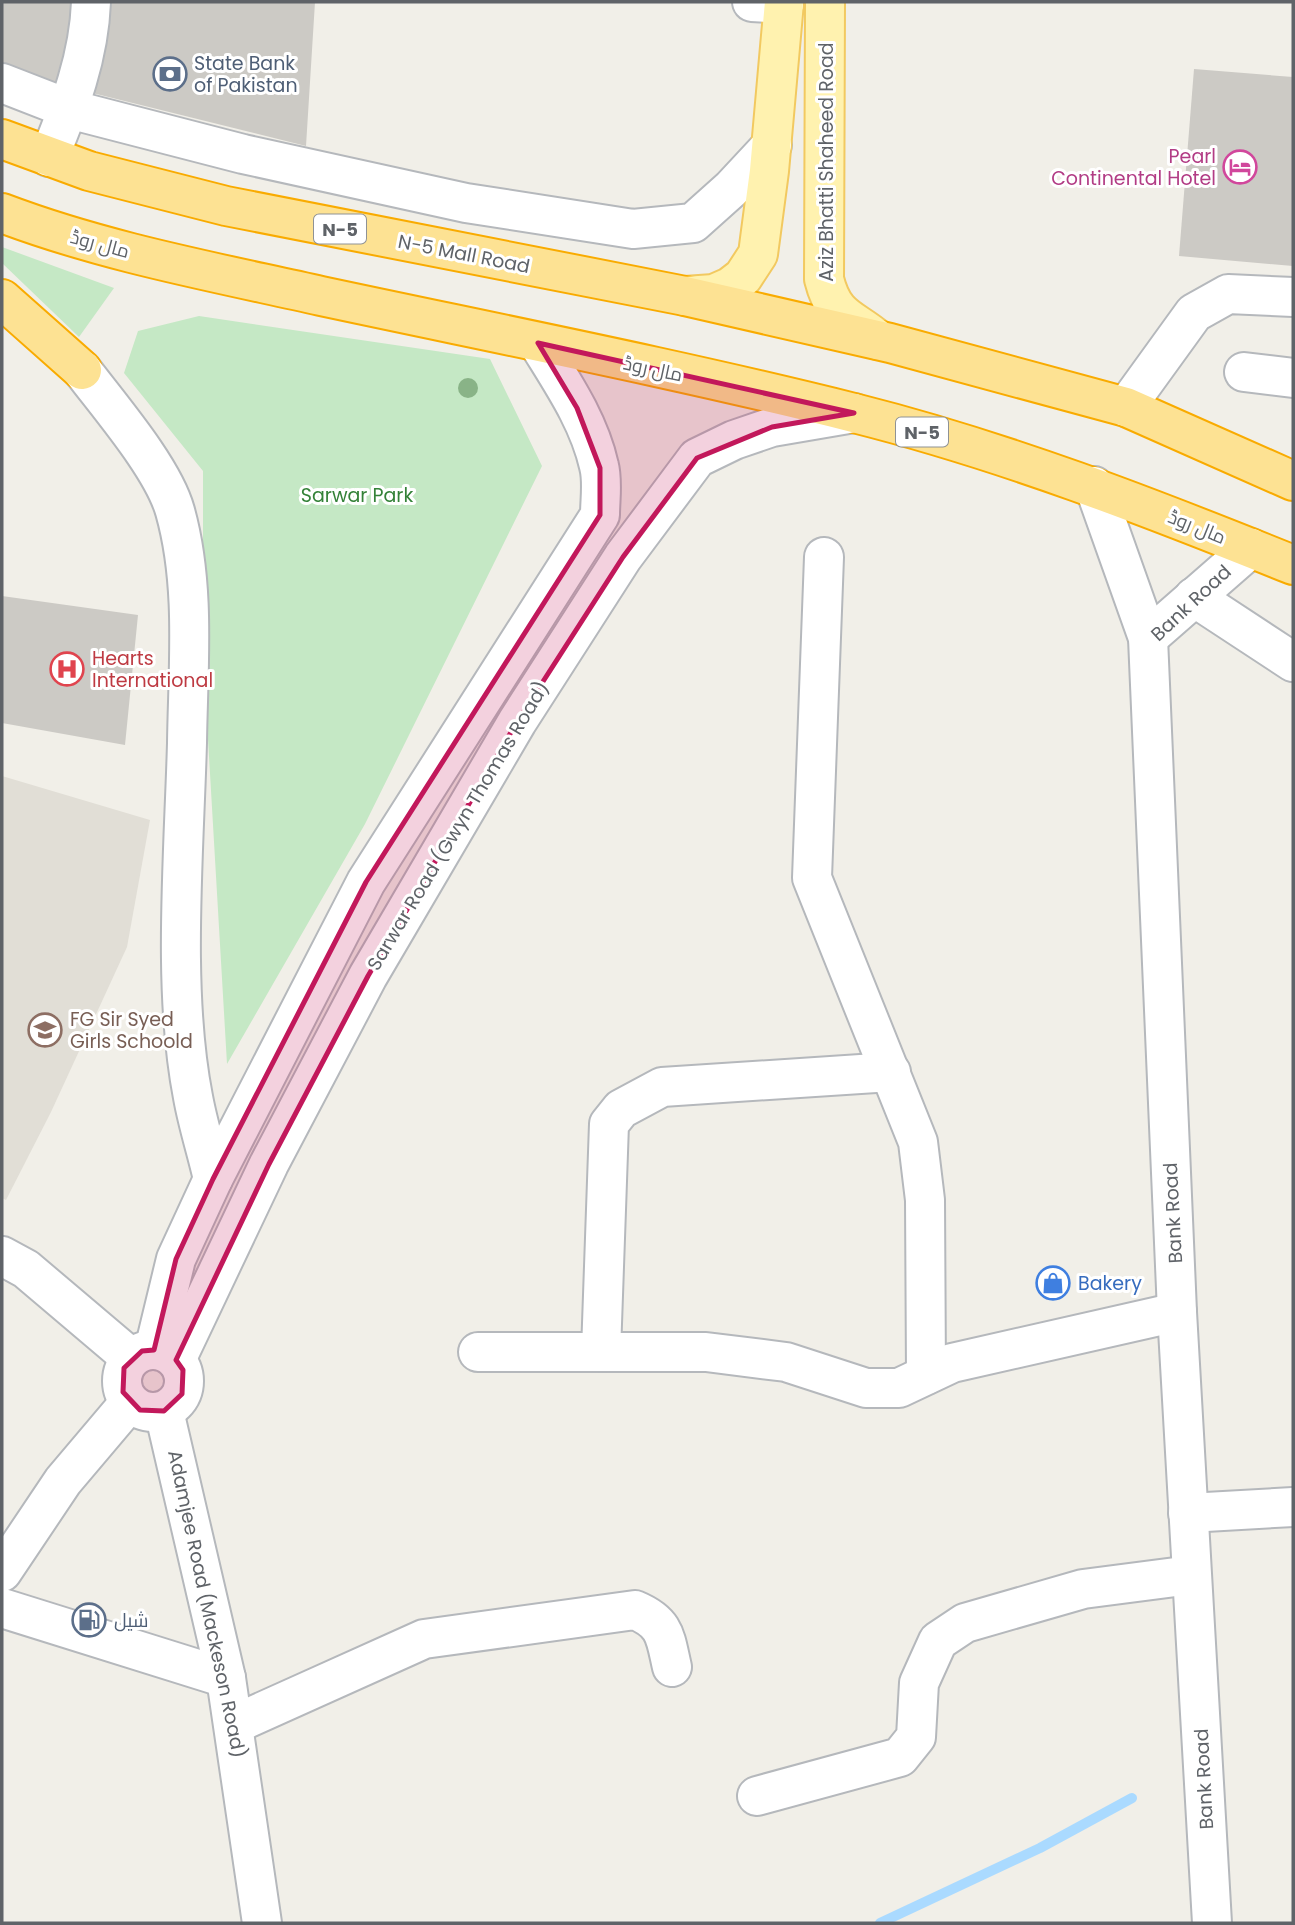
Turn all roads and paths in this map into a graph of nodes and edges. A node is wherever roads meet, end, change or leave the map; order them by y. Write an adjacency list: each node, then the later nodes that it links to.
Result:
1 (91, 2): 5 (street)
2 (774, 2): 7 (main road)
3 (825, 2): 13 (main road, Aziz Bhatti Shaheed Road)
4 (2, 83): 5 (street)
5 (69, 109): 7 (street); 8 (street)
6 (2, 139): 8 (highway, N-5 Mall Road / N-5)
7 (772, 145): 10 (main road)
8 (49, 157): 10 (highway, N-5 Mall Road / N-5)
9 (2, 213): 14 (highway, مال روڈ / N-5)
10 (685, 296): 13 (highway, N-5)
11 (1293, 297): 18 (street)
12 (2, 299): 15 (highway)
13 (877, 340): 18 (highway, N-5)
14 (538, 343): 19 (highway, مال روڈ / N-5); 29 (street)
15 (82, 370): 29 (street)
16 (1244, 372): 17 (street)
17 (1293, 378)
18 (1126, 407): 20 (highway, N-5)
19 (854, 413): 21 (highway, مال روڈ / N-5); 34 (street, Sarwar Road (Gwyn Thomas Road))
20 (1293, 481)
21 (1094, 486): 22 (highway, مال روڈ / N-5); 26 (street)
22 (1251, 548): 24 (highway, مال روڈ / N-5); 25 (street, Bank Road)
23 (824, 557): 28 (street)
24 (1293, 565)
25 (1194, 597): 26 (street, Bank Road); 27 (street)
26 (1148, 638): 31 (street, Bank Road)
27 (1293, 662)
28 (891, 1072): 33 (street); 35 (street)
29 (214, 1179): 34 (street)
30 (2, 1256): 34 (street)
31 (1177, 1312): 35 (street); 38 (street, Bank Road)
32 (478, 1352): 33 (street)
33 (601, 1352): 35 (street)
34 (154, 1356): 36 (street); 36 (street)
35 (926, 1375)
36 (147, 1407): 39 (street); 43 (street, Adamjee Road (Mackeson Road))
37 (1293, 1507): 38 (street)
38 (1188, 1513): 40 (street, Bank Road)
39 (8, 1552)
40 (1191, 1574): 45 (street); 47 (street, Bank Road)
41 (2, 1608): 43 (street)
42 (672, 1667): 44 (street)
43 (226, 1678): 44 (street, Adamjee Road (Mackeson Road))
44 (234, 1724): 46 (street, Adamjee Road (Mackeson Road))
45 (757, 1796)
46 (262, 1923)
47 (1212, 1923)

